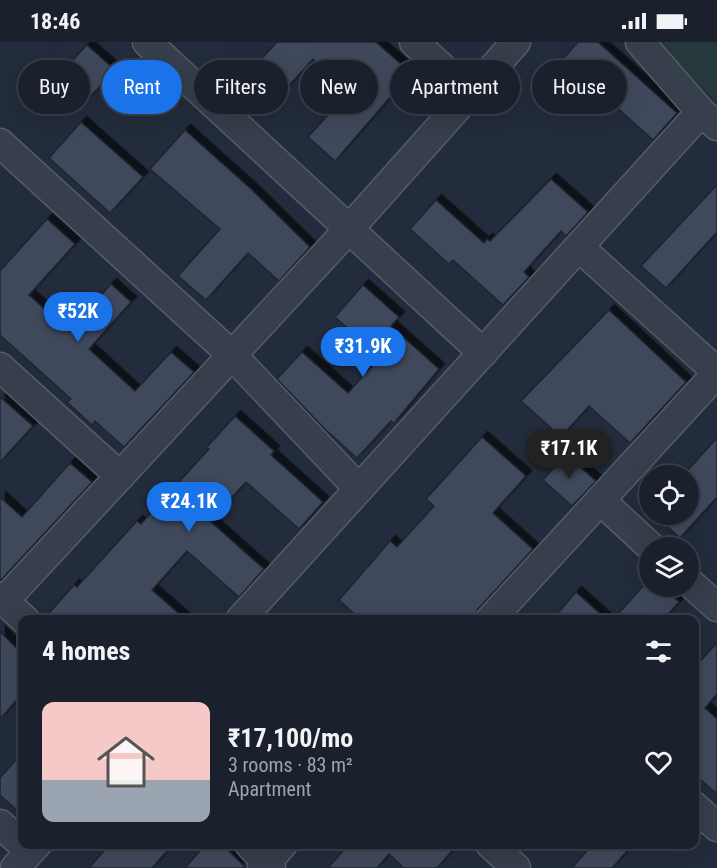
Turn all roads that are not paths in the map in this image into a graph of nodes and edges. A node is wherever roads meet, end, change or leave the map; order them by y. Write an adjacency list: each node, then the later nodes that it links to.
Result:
1 (147, 42): 10 (street)
2 (414, 42): 5 (street)
3 (516, 42): 6 (street)
4 (640, 42): 8 (street)
5 (434, 60)
6 (500, 60)
7 (451, 114): 10 (street)
8 (709, 119): 11 (street)
9 (0, 143): 13 (street)
10 (349, 229): 12 (street); 13 (street)
11 (579, 247): 12 (street); 15 (street)
12 (483, 353): 17 (street)
13 (232, 355): 16 (street); 17 (street)
14 (0, 367): 16 (street)
15 (717, 373): 18 (street)
16 (120, 476): 21 (street)
17 (359, 489): 24 (street)
18 (600, 500): 19 (street); 25 (street)
19 (640, 537)
20 (699, 591): 22 (street)
21 (2, 599): 23 (street)
22 (717, 607)
23 (20, 615)
24 (245, 615)
25 (495, 615)
26 (699, 811): 28 (street)
27 (0, 824): 29 (street)
28 (717, 827)
29 (18, 846)
30 (495, 849): 31 (street)
31 (516, 868)

